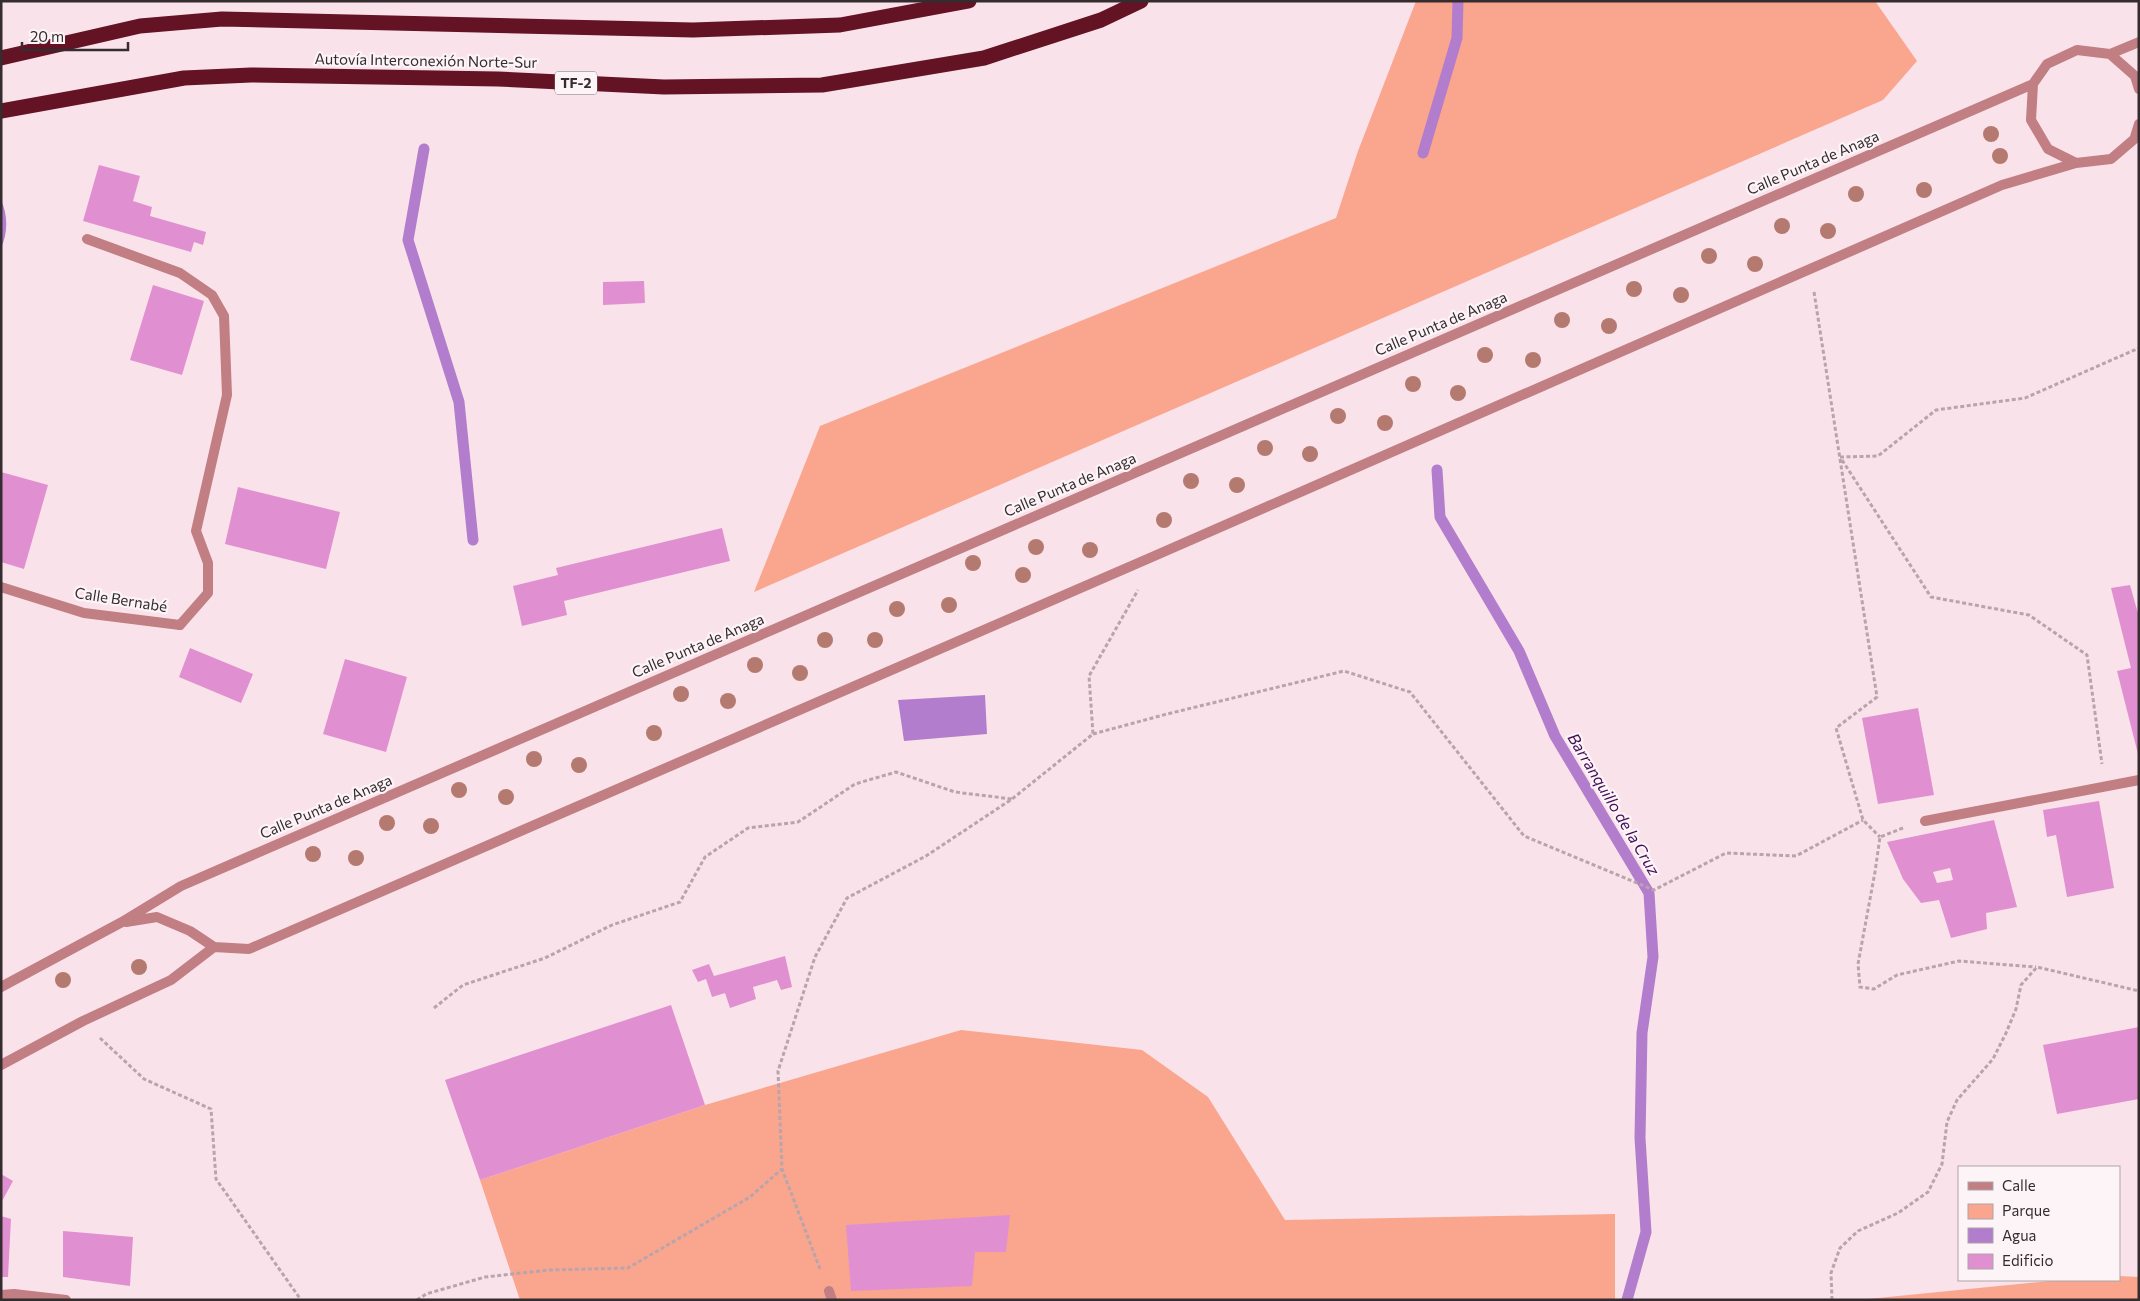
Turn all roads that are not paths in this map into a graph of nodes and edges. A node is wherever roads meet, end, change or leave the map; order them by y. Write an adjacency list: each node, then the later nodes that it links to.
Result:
1 (969, 1): 5 (highway)
2 (1141, 1): 8 (highway, Autovía Interconexión Norte-Sur / TF-2)
3 (2139, 42): 4 (street)
4 (2110, 54): 6 (street); 7 (street)
5 (1, 58)
6 (2033, 84): 11 (street); 16 (street, Calle Punta de Anaga)
7 (2139, 89)
8 (1, 111)
9 (2139, 124): 10 (street)
10 (2137, 136): 11 (street)
11 (2076, 163): 17 (street)
12 (87, 239): 13 (street, Calle Bernabé)
13 (1, 586)
14 (2139, 780): 15 (street)
15 (1925, 821)
16 (122, 922): 17 (street, Calle Punta de Anaga); 18 (street, Calle Punta de Anaga)
17 (214, 947): 19 (street)
18 (1, 987)
19 (1, 1065)
20 (1, 1295): 21 (street)
21 (66, 1300)

